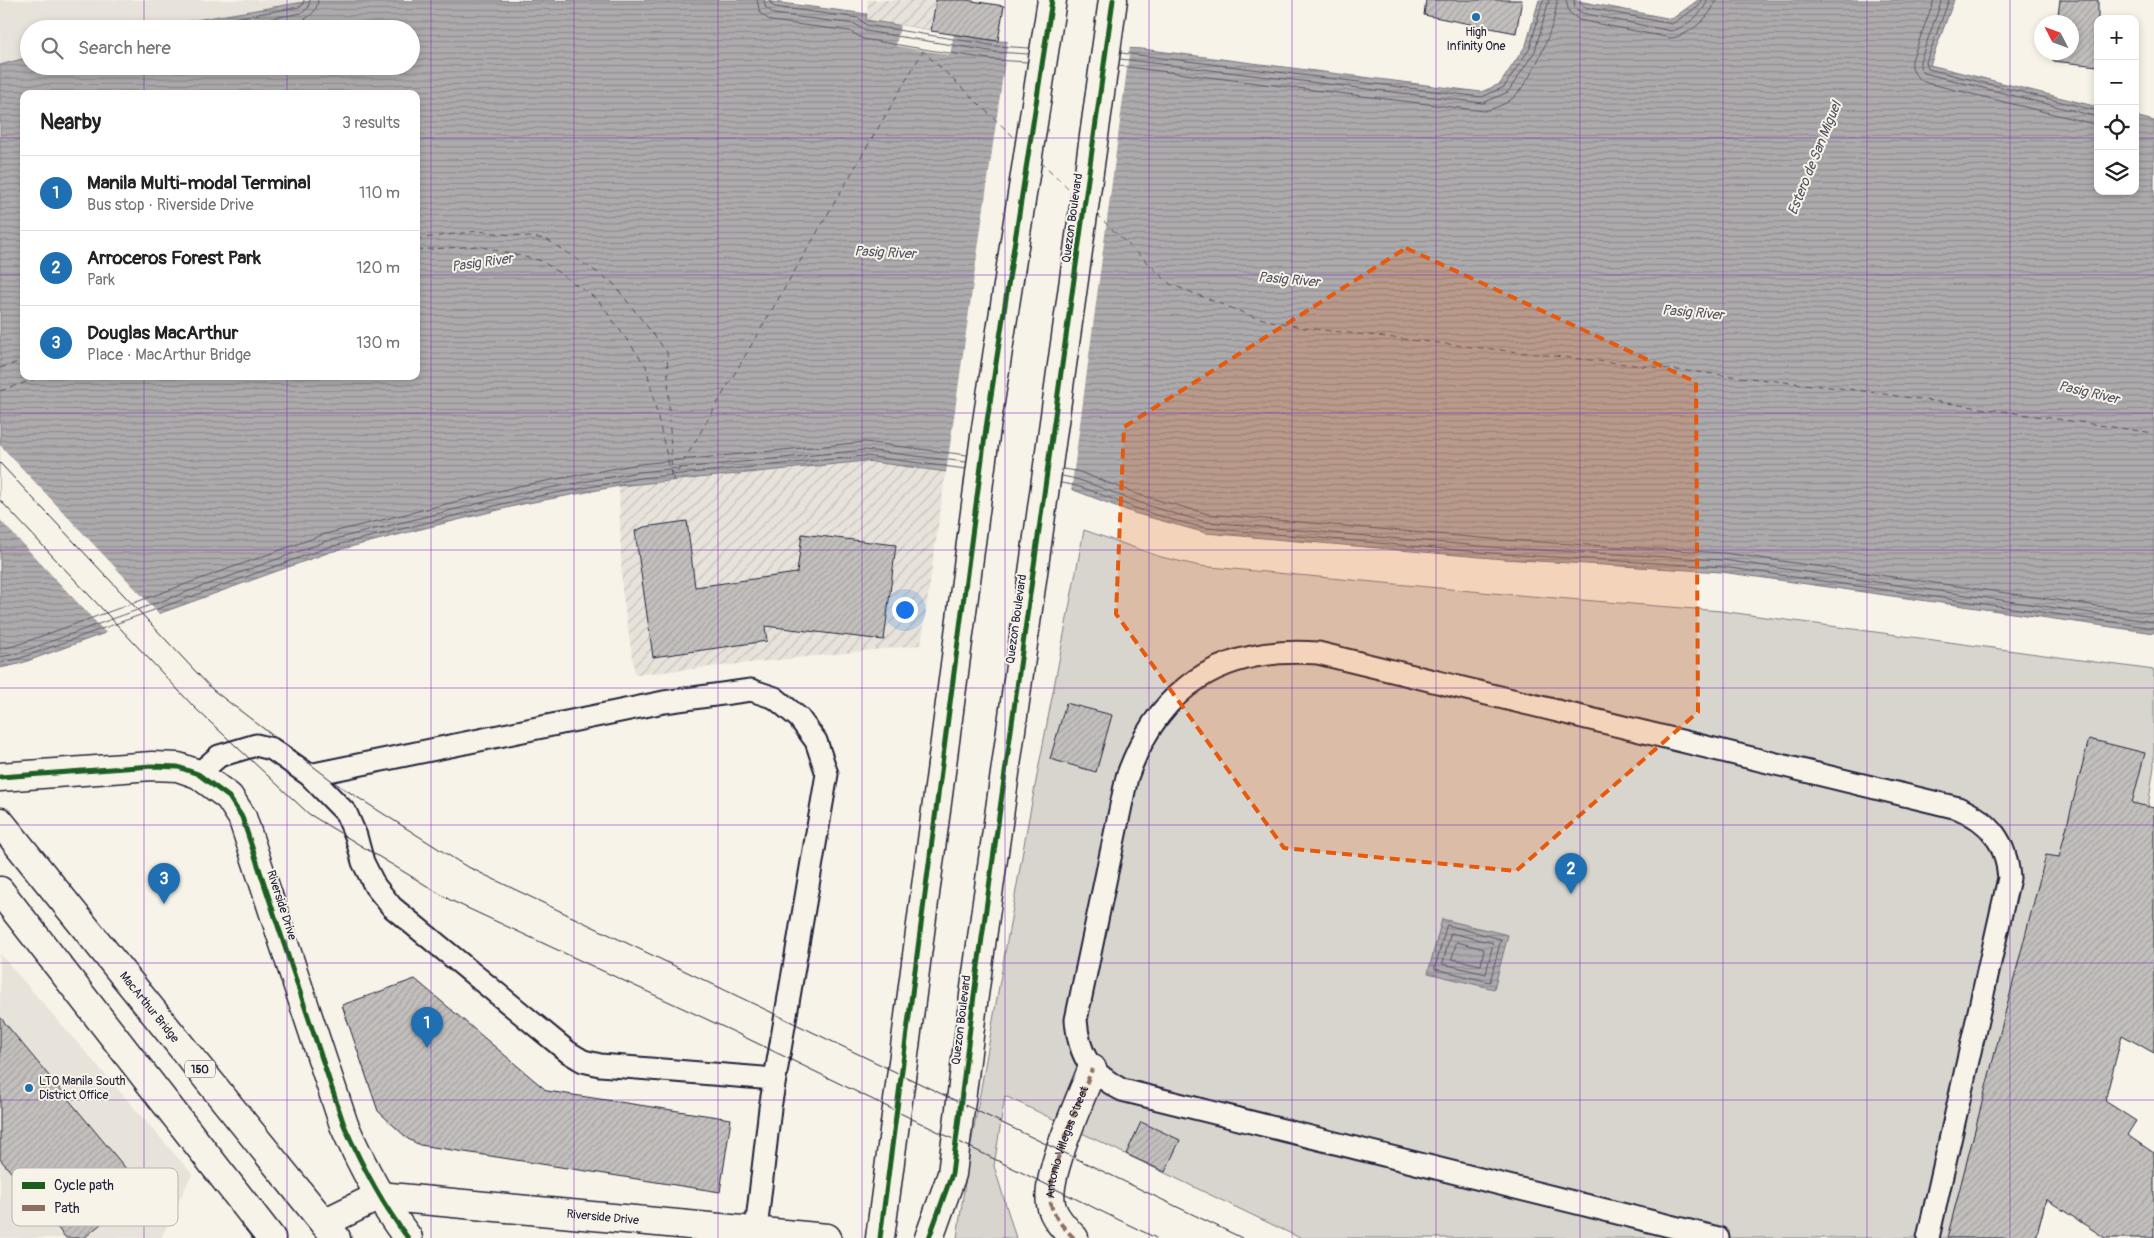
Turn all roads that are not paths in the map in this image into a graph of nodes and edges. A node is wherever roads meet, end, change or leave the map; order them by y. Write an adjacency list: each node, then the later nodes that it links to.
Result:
1 (1052, 0): 16 (main road)
2 (1112, 0): 17 (main road, Quezon Boulevard)
3 (198, 774): 4 (lane); 5 (main road, Riverside Drive); 10 (main road, Riverside Drive)
4 (309, 775): 9 (lane); 9 (lane)
5 (0, 777)
6 (0, 822): 11 (main road, MacArthur Bridge / 150)
7 (0, 891): 13 (main road)
8 (1092, 1069): 18 (main road, Antonio Villegas Street); 19 (lane); 20 (lane)
9 (775, 1078): 12 (lane)
10 (379, 1196): 11 (main road); 12 (main road, Riverside Drive); 14 (main road, Riverside Drive)
11 (330, 1230)
12 (756, 1230): 15 (main road, Riverside Drive)
13 (271, 1238)
14 (408, 1238)
15 (827, 1238)
16 (880, 1238)
17 (929, 1238)
18 (1074, 1238)
19 (1718, 1238)
20 (1928, 1238)

